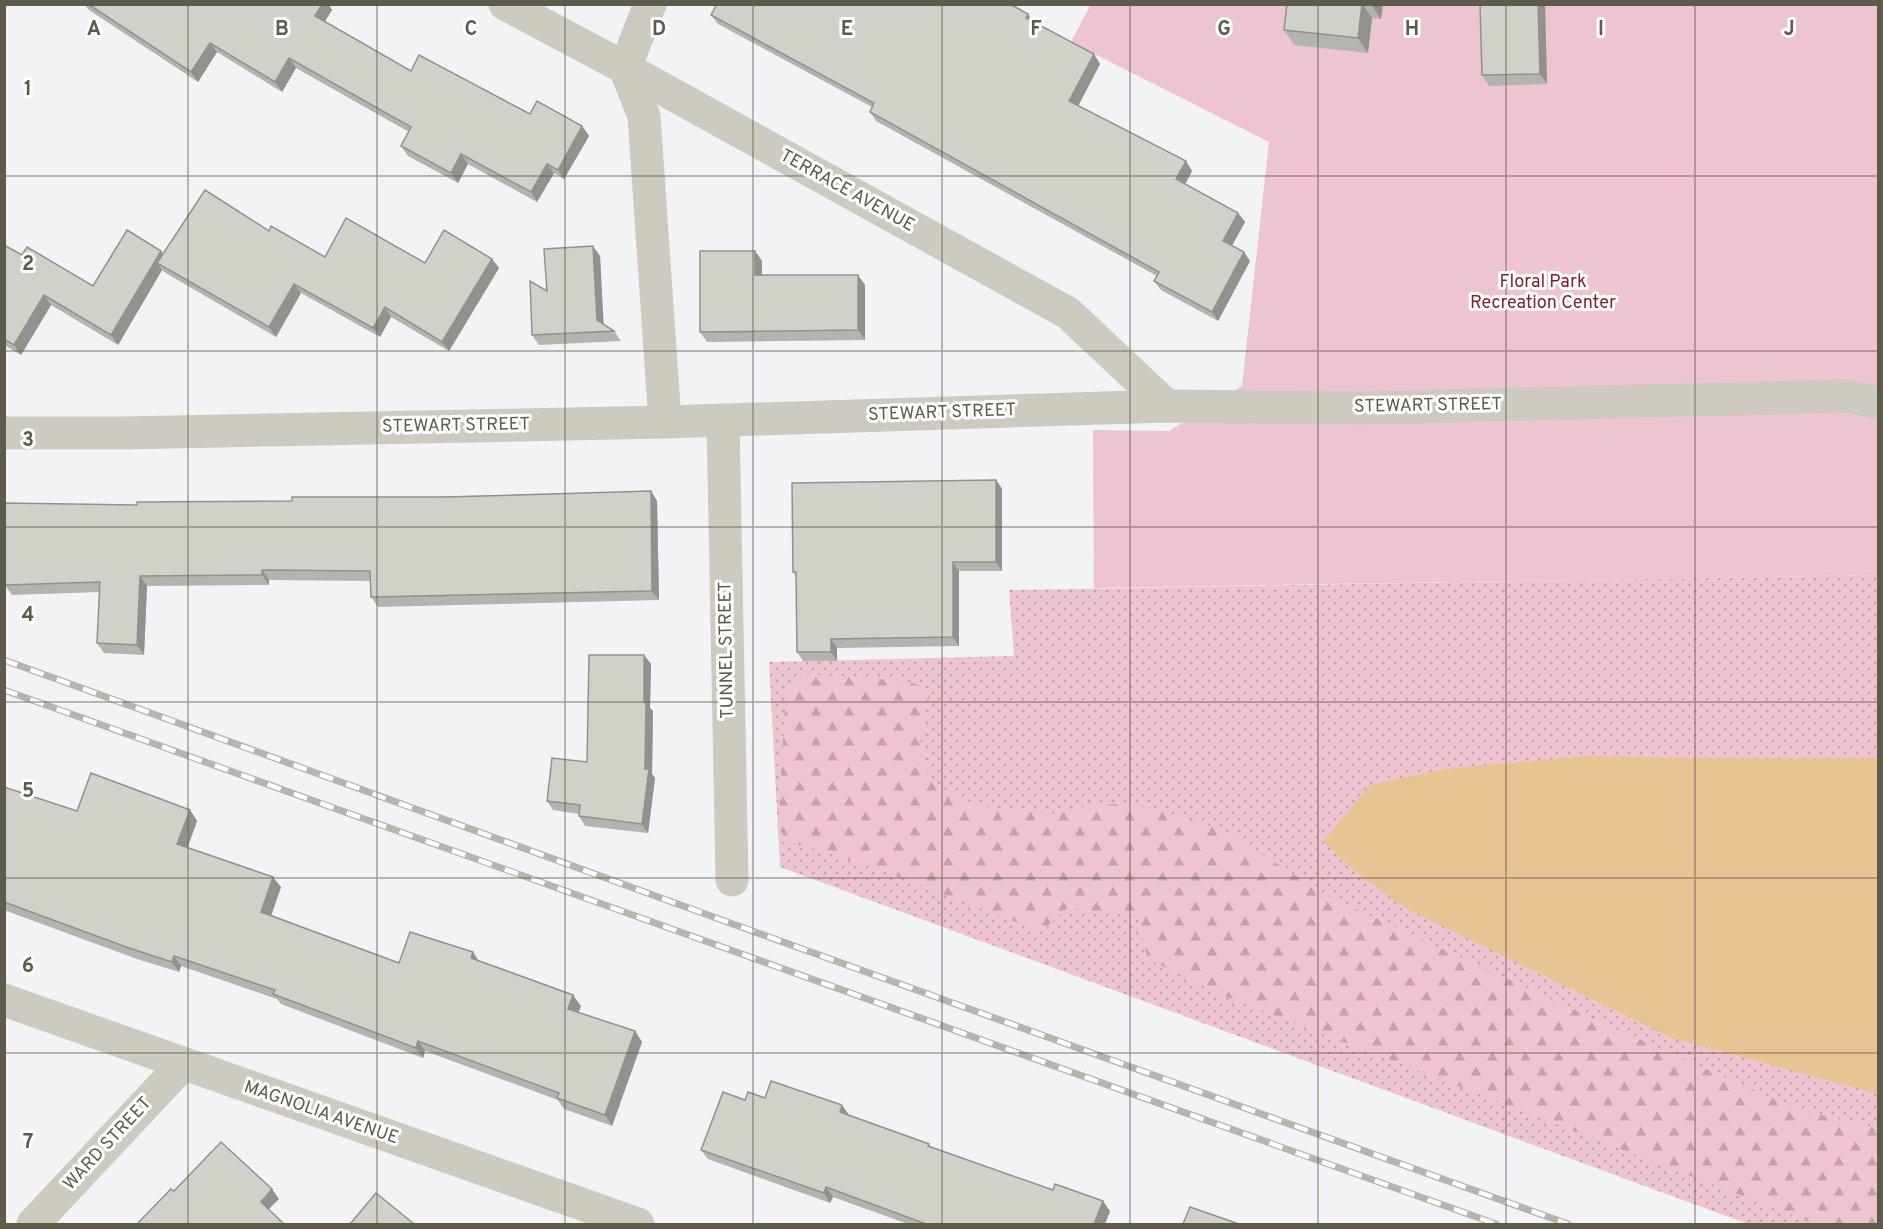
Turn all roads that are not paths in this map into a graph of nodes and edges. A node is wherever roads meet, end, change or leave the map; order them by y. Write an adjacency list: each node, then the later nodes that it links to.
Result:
1 (505, 4): 3 (street, TERRACE AVENUE)
2 (650, 4): 3 (street)
3 (625, 68): 5 (street, TERRACE AVENUE); 7 (street)
4 (1878, 403): 5 (street, STEWART STREET)
5 (1167, 406): 6 (street, STEWART STREET)
6 (723, 420): 7 (street, STEWART STREET); 9 (street, TUNNEL STREET)
7 (665, 422): 8 (street, STEWART STREET)
8 (4, 433)
9 (732, 880)
10 (4, 1000): 11 (street, MAGNOLIA AVENUE)
11 (183, 1064): 12 (street, WARD STREET); 13 (street, MAGNOLIA AVENUE)
12 (33, 1224)
13 (638, 1224)

